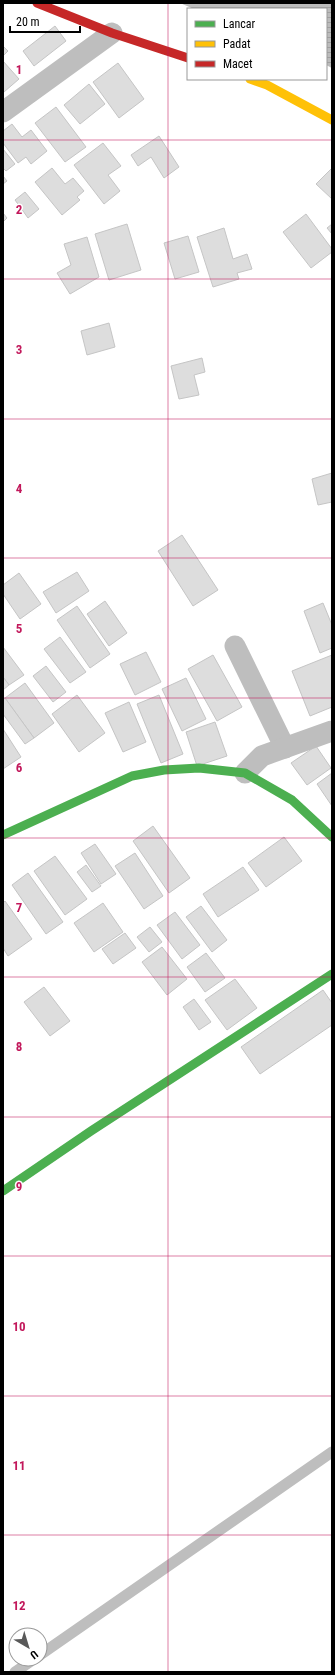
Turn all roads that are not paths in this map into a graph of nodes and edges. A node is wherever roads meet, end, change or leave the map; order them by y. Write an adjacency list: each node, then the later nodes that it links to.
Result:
1 (37, 3): 2 (street)
2 (112, 32): 3 (street); 5 (street)
3 (187, 58)
4 (253, 80): 6 (street)
5 (3, 112)
6 (332, 120)
7 (235, 646): 9 (street)
8 (332, 731): 9 (street)
9 (286, 748): 10 (street)
10 (245, 773): 11 (street); 12 (street)
11 (3, 835)
12 (332, 837)
13 (332, 974): 14 (street)
14 (3, 1191)
15 (332, 1452): 16 (lane)
16 (48, 1649)

